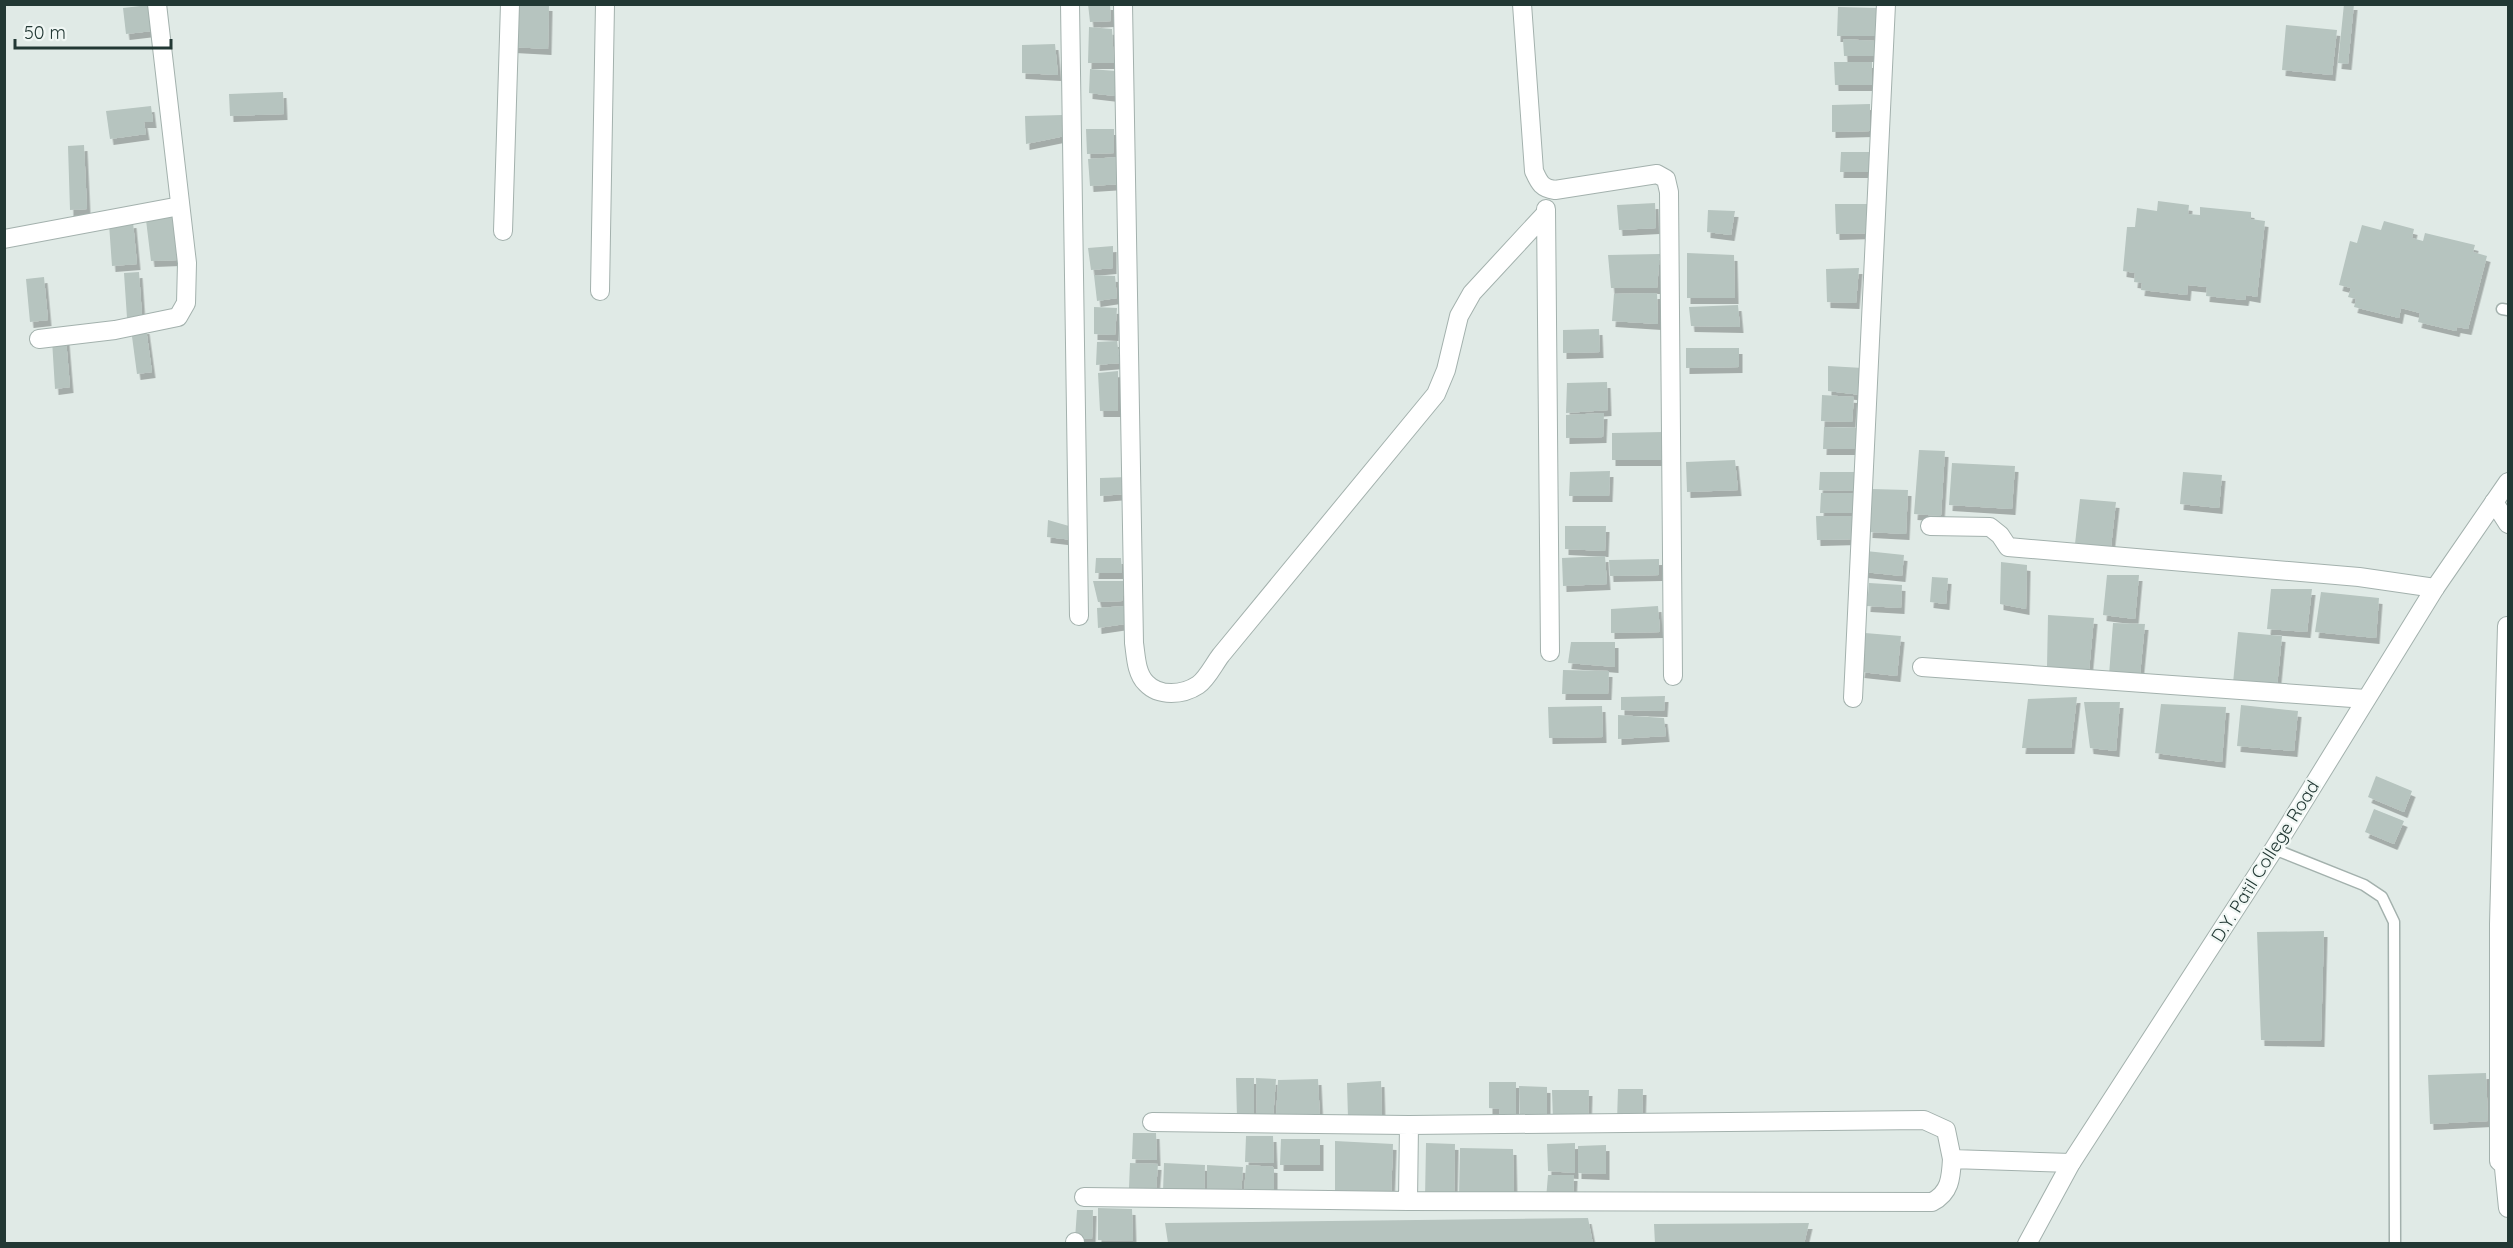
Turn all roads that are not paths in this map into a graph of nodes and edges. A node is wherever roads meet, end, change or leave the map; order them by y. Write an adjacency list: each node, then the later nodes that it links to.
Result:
1 (157, 4): 9 (street)
2 (510, 4): 11 (street)
3 (605, 4): 13 (street)
4 (1070, 4): 20 (street)
5 (1123, 4): 10 (street)
6 (1522, 4): 8 (street)
7 (1886, 4): 25 (street)
8 (1546, 189): 10 (street); 24 (street)
9 (180, 206): 12 (street); 14 (street)
10 (1546, 213): 22 (street)
11 (503, 231)
12 (4, 239)
13 (600, 291)
14 (39, 339)
15 (2508, 482): 16 (street, D.Y. Patil College Road)
16 (2494, 502): 17 (street); 19 (street, D.Y. Patil College Road)
17 (2508, 524)
18 (1930, 526): 19 (street)
19 (2435, 588): 26 (street, D.Y. Patil College Road)
20 (1079, 616)
21 (2508, 622): 32 (street)
22 (1550, 652)
23 (1922, 667): 26 (street)
24 (1673, 676)
25 (1853, 698)
26 (2366, 699): 27 (street, D.Y. Patil College Road)
27 (2274, 849): 31 (street, D.Y. Patil College Road); 37 (lane)
28 (1152, 1122): 29 (street)
29 (1409, 1125): 30 (street); 34 (street)
30 (1952, 1159): 31 (street); 34 (street)
31 (2071, 1163): 36 (street, D.Y. Patil College Road)
32 (2506, 1169): 35 (street)
33 (1084, 1197): 34 (street)
34 (1408, 1201)
35 (2508, 1208)
36 (2027, 1244)
37 (2395, 1244)

